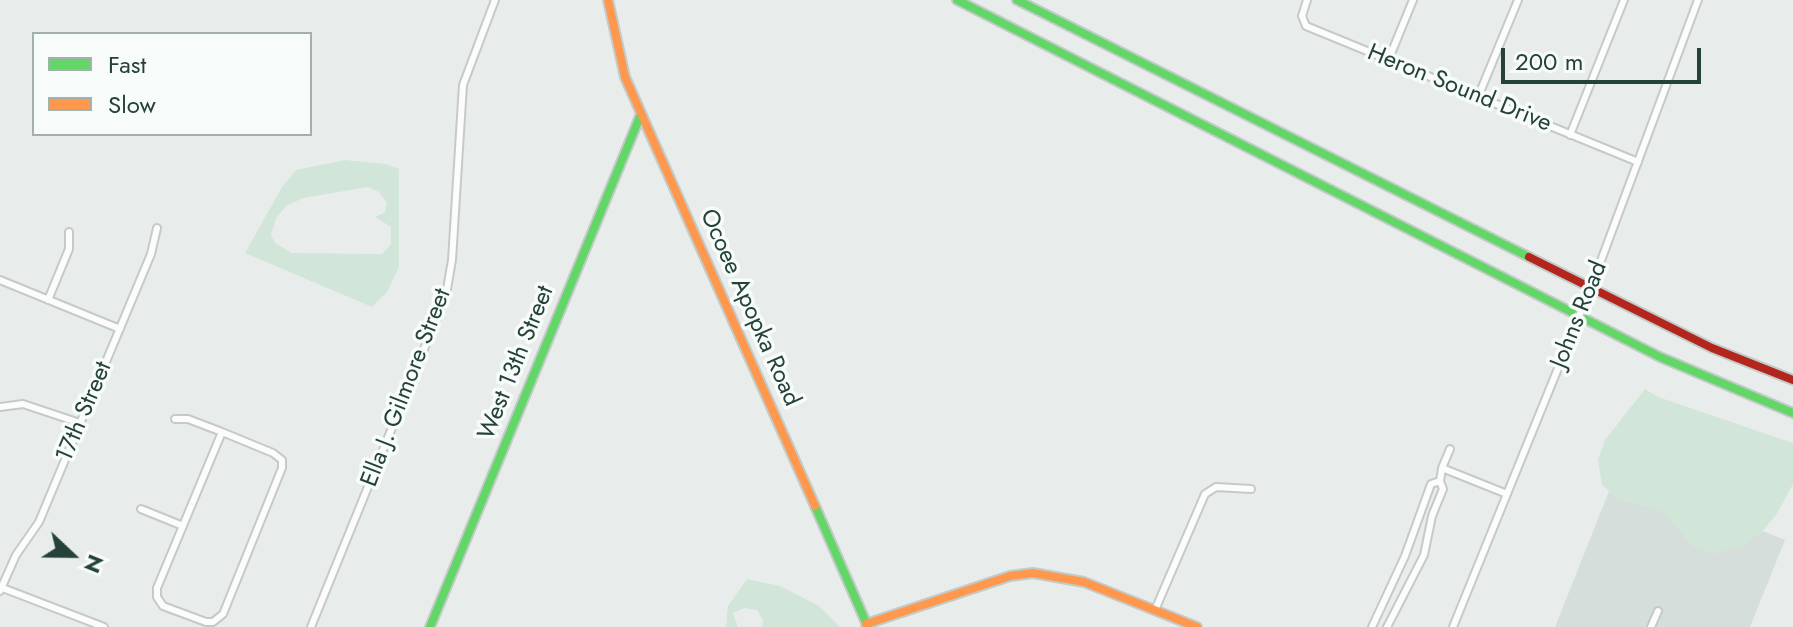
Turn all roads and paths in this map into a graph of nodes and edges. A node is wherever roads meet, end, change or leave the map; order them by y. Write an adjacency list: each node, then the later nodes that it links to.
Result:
1 (495, 0): 40 (street, Ella J. Gilmore Street)
2 (608, 0): 12 (main road, Ocoee Apopka Road)
3 (957, 0): 22 (main road)
4 (1017, 0): 20 (main road)
5 (1307, 0): 10 (street, Heron Sound Drive)
6 (1413, 0): 10 (street)
7 (1518, 0): 11 (street)
8 (1622, 0): 13 (street)
9 (1698, 0): 14 (street, Johns Road)
10 (1388, 61): 11 (street, Heron Sound Drive)
11 (1478, 97): 13 (street, Heron Sound Drive)
12 (641, 114): 37 (main road, Ocoee Apopka Road); 41 (main road, West 13th Street)
13 (1570, 135): 14 (street, Heron Sound Drive)
14 (1638, 162): 30 (street, Johns Road, bridge)
15 (157, 228): 19 (street, 17th Street)
16 (69, 232): 18 (street)
17 (0, 280): 18 (street)
18 (48, 300): 19 (street)
19 (120, 329): 24 (street, 17th Street)
20 (1793, 380)
21 (0, 407): 24 (street)
22 (1793, 413)
23 (175, 419): 25 (street)
24 (80, 423): 33 (street, 17th Street)
25 (222, 432): 32 (street); 36 (street)
26 (1450, 449): 27 (street)
27 (1442, 468): 28 (street); 30 (street)
28 (1440, 481): 43 (street); 44 (street)
29 (1251, 489): 34 (street)
30 (1507, 494): 45 (street, Johns Road)
31 (141, 509): 32 (street)
32 (183, 526): 36 (street)
33 (0, 588): 38 (street)
34 (1155, 610): 37 (main road); 42 (main road)
35 (1658, 611): 46 (street)
36 (194, 619): 39 (street)
37 (867, 625)
38 (104, 627)
39 (191, 627)
40 (311, 627)
41 (430, 627)
42 (1197, 627)
43 (1372, 627)
44 (1387, 627)
45 (1453, 627)
46 (1651, 627)

